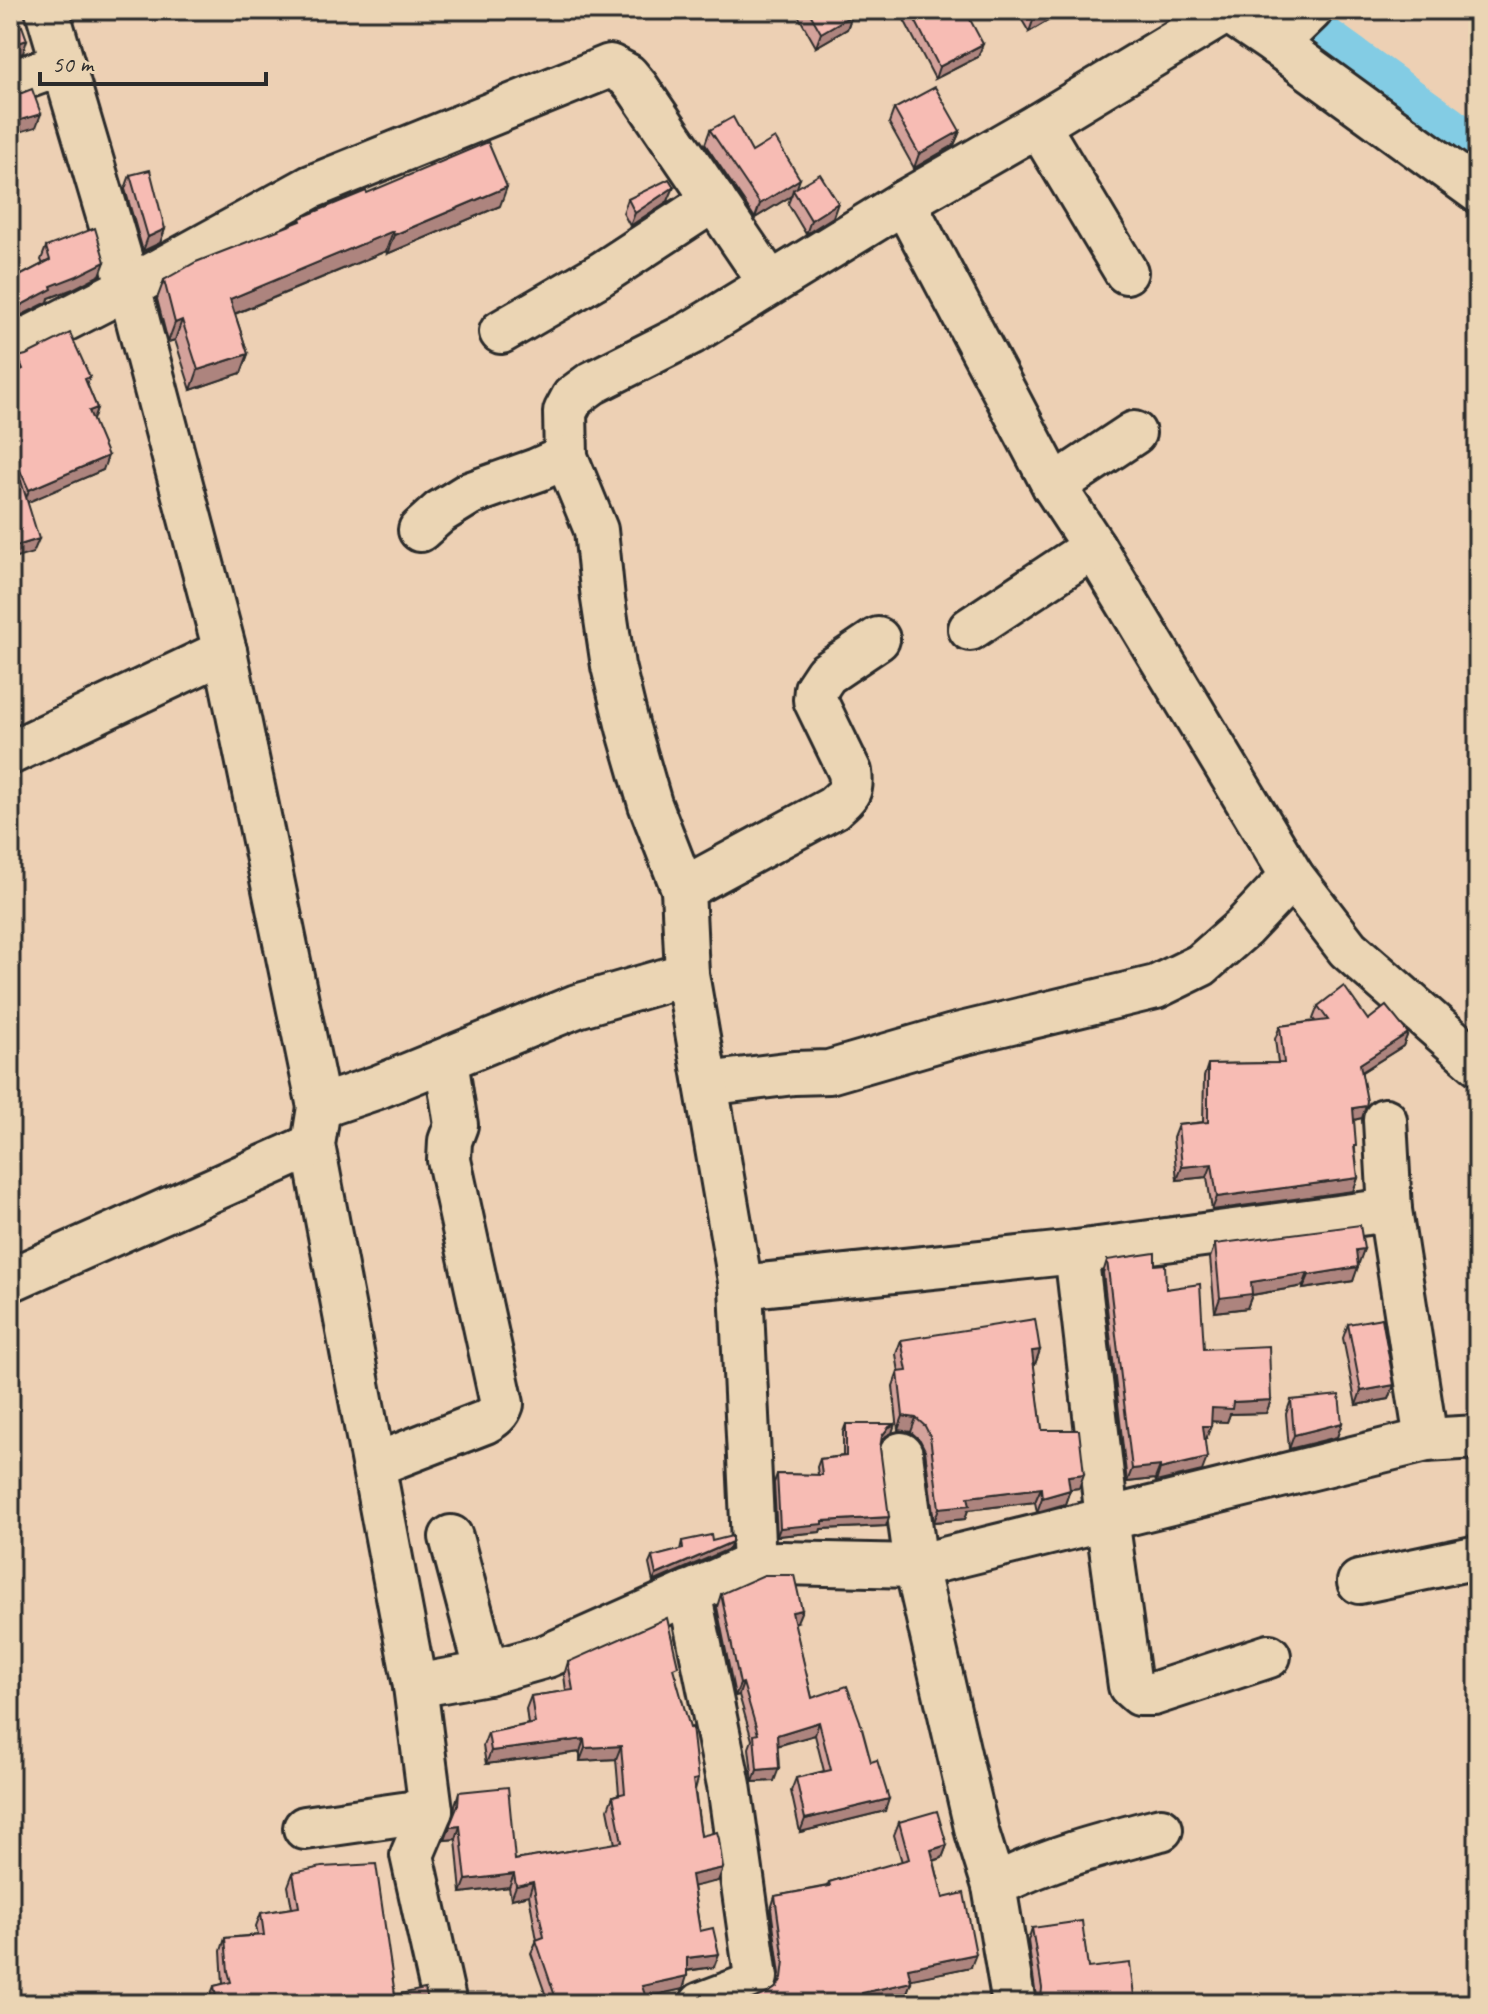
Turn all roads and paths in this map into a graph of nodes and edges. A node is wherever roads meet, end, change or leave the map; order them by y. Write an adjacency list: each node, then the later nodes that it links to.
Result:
1 (47, 10): 4 (street)
2 (1226, 11): 3 (street); 6 (street)
3 (1296, 25): 7 (street)
4 (62, 64): 5 (street); 12 (street)
5 (10, 83)
6 (1038, 125): 9 (street); 10 (street)
7 (1478, 191)
8 (714, 200): 11 (street); 12 (street); 13 (street)
9 (904, 202): 11 (street); 17 (street)
10 (1126, 272)
11 (770, 283): 16 (street)
12 (129, 287): 14 (street); 22 (street)
13 (501, 332)
14 (10, 348)
15 (1134, 433): 17 (street)
16 (566, 457): 18 (street); 25 (street)
17 (1054, 486): 19 (street)
18 (420, 530)
19 (1094, 547): 20 (street); 24 (street)
20 (970, 629)
21 (878, 639): 25 (street)
22 (225, 651): 23 (street); 31 (street)
23 (10, 753)
24 (1292, 876): 28 (street); 29 (street)
25 (683, 889): 26 (street)
26 (687, 974): 27 (street); 29 (street)
27 (446, 1060): 31 (street); 39 (street)
28 (1478, 1063)
29 (706, 1084): 35 (street)
30 (1385, 1120): 32 (street)
31 (316, 1126): 34 (street); 39 (street)
32 (1390, 1210): 33 (street); 37 (street)
33 (1076, 1252): 35 (street); 40 (street)
34 (10, 1280)
35 (741, 1287): 43 (street)
36 (1478, 1437): 37 (street)
37 (1426, 1440): 40 (street)
38 (901, 1454): 44 (street)
39 (374, 1465): 49 (street)
40 (1107, 1518): 44 (street); 47 (street)
41 (451, 1537): 48 (street)
42 (1478, 1557): 45 (street)
43 (754, 1564): 44 (street); 46 (street)
44 (916, 1566): 53 (street)
45 (1359, 1582)
46 (689, 1592): 48 (street); 55 (street)
47 (1269, 1656)
48 (487, 1673): 49 (street)
49 (415, 1686): 50 (street)
50 (431, 1810): 51 (street); 54 (street)
51 (305, 1828)
52 (1161, 1829): 53 (street)
53 (994, 1886): 56 (street)
54 (445, 2004)
55 (701, 2004)
56 (1014, 2004)

